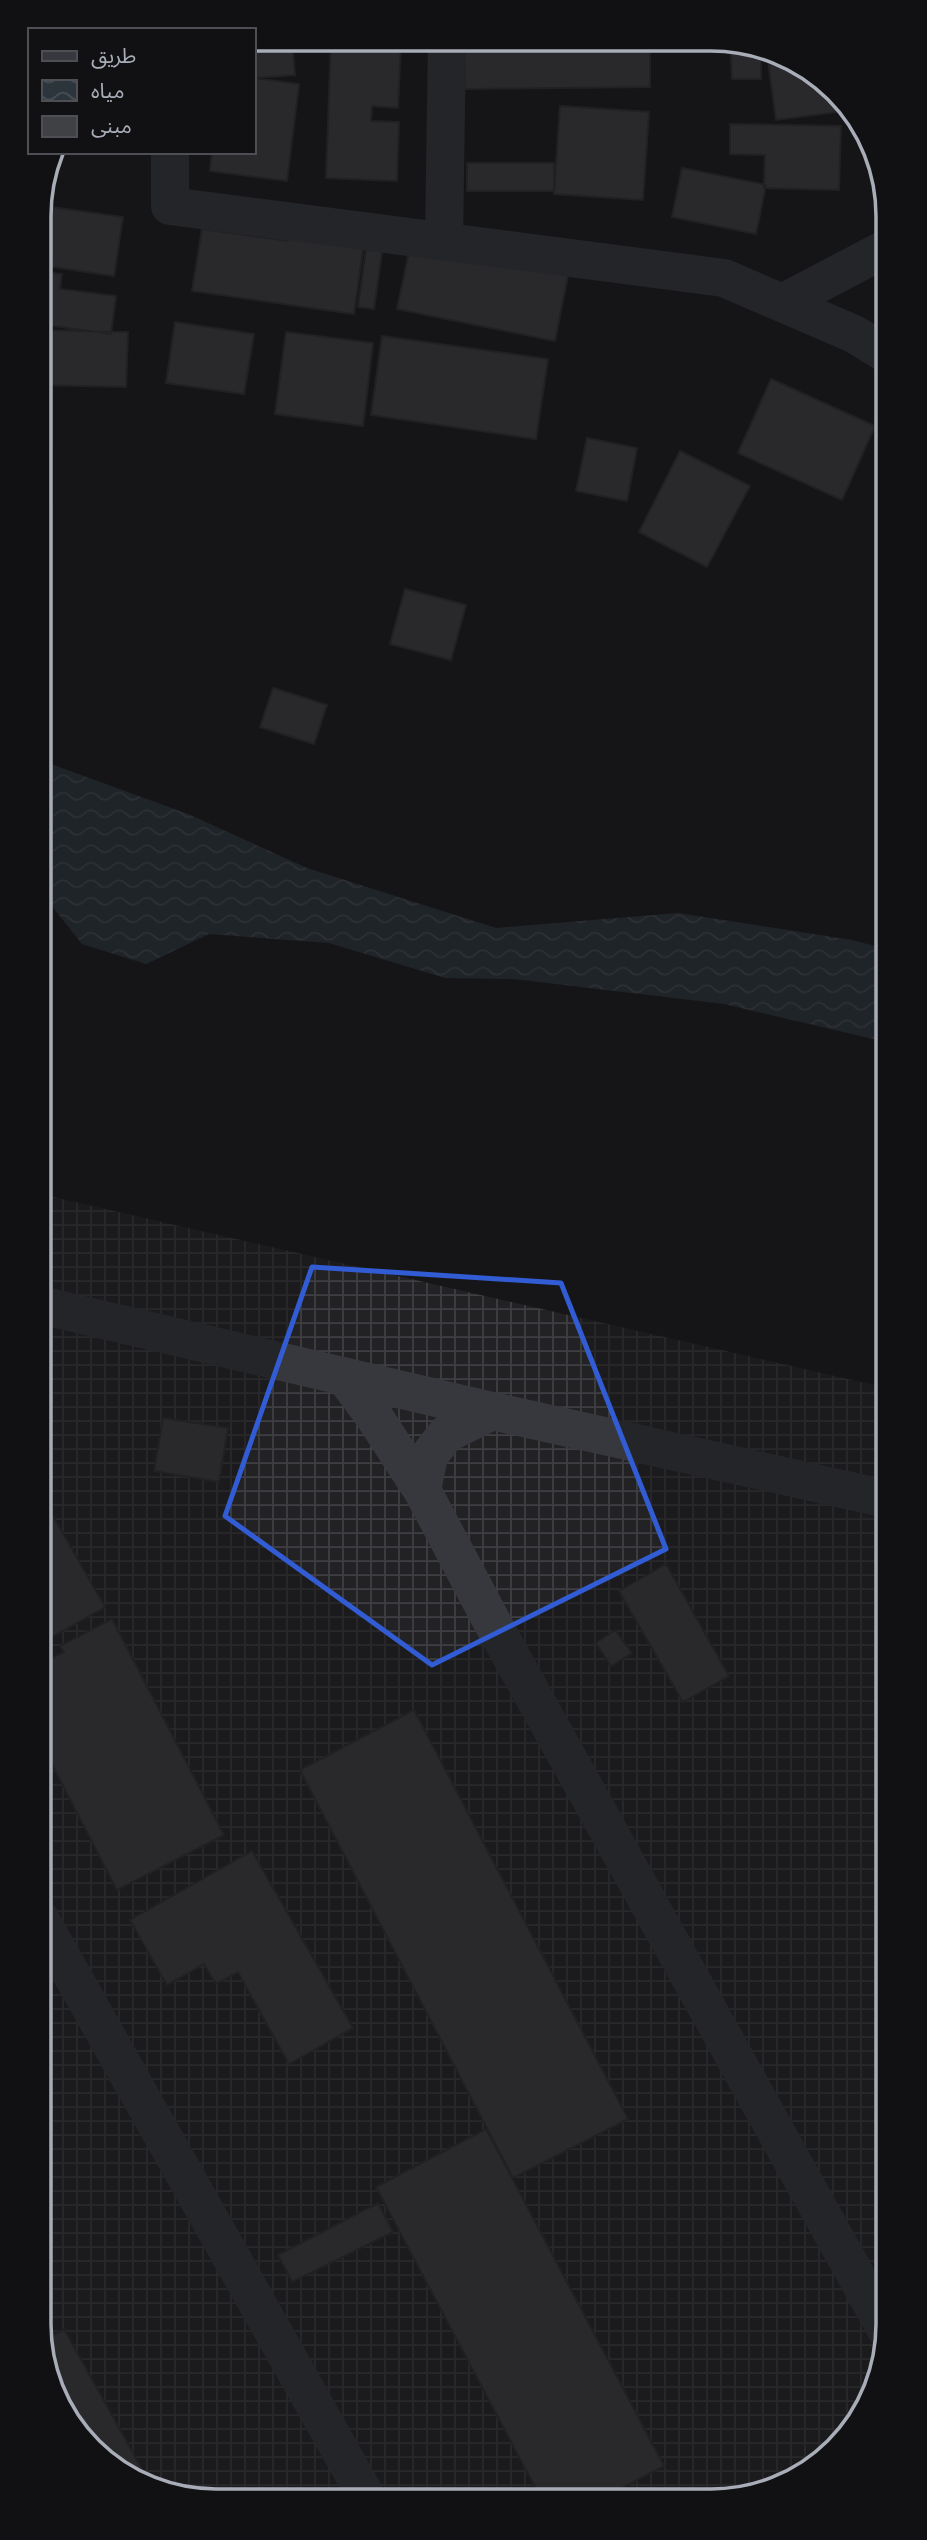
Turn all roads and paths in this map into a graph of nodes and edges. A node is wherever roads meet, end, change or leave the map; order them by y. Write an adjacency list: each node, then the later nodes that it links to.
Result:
1 (447, 51): 3 (street)
2 (170, 154): 3 (street)
3 (443, 241): 5 (street)
4 (876, 254): 5 (street)
5 (782, 303): 6 (street)
6 (876, 347)
7 (51, 1308): 8 (street)
8 (344, 1376): 9 (street); 10 (street)
9 (492, 1411): 10 (street); 11 (street)
10 (422, 1490): 13 (street)
11 (876, 1497)
12 (51, 1938): 14 (street)
13 (876, 2311)
14 (362, 2489)

